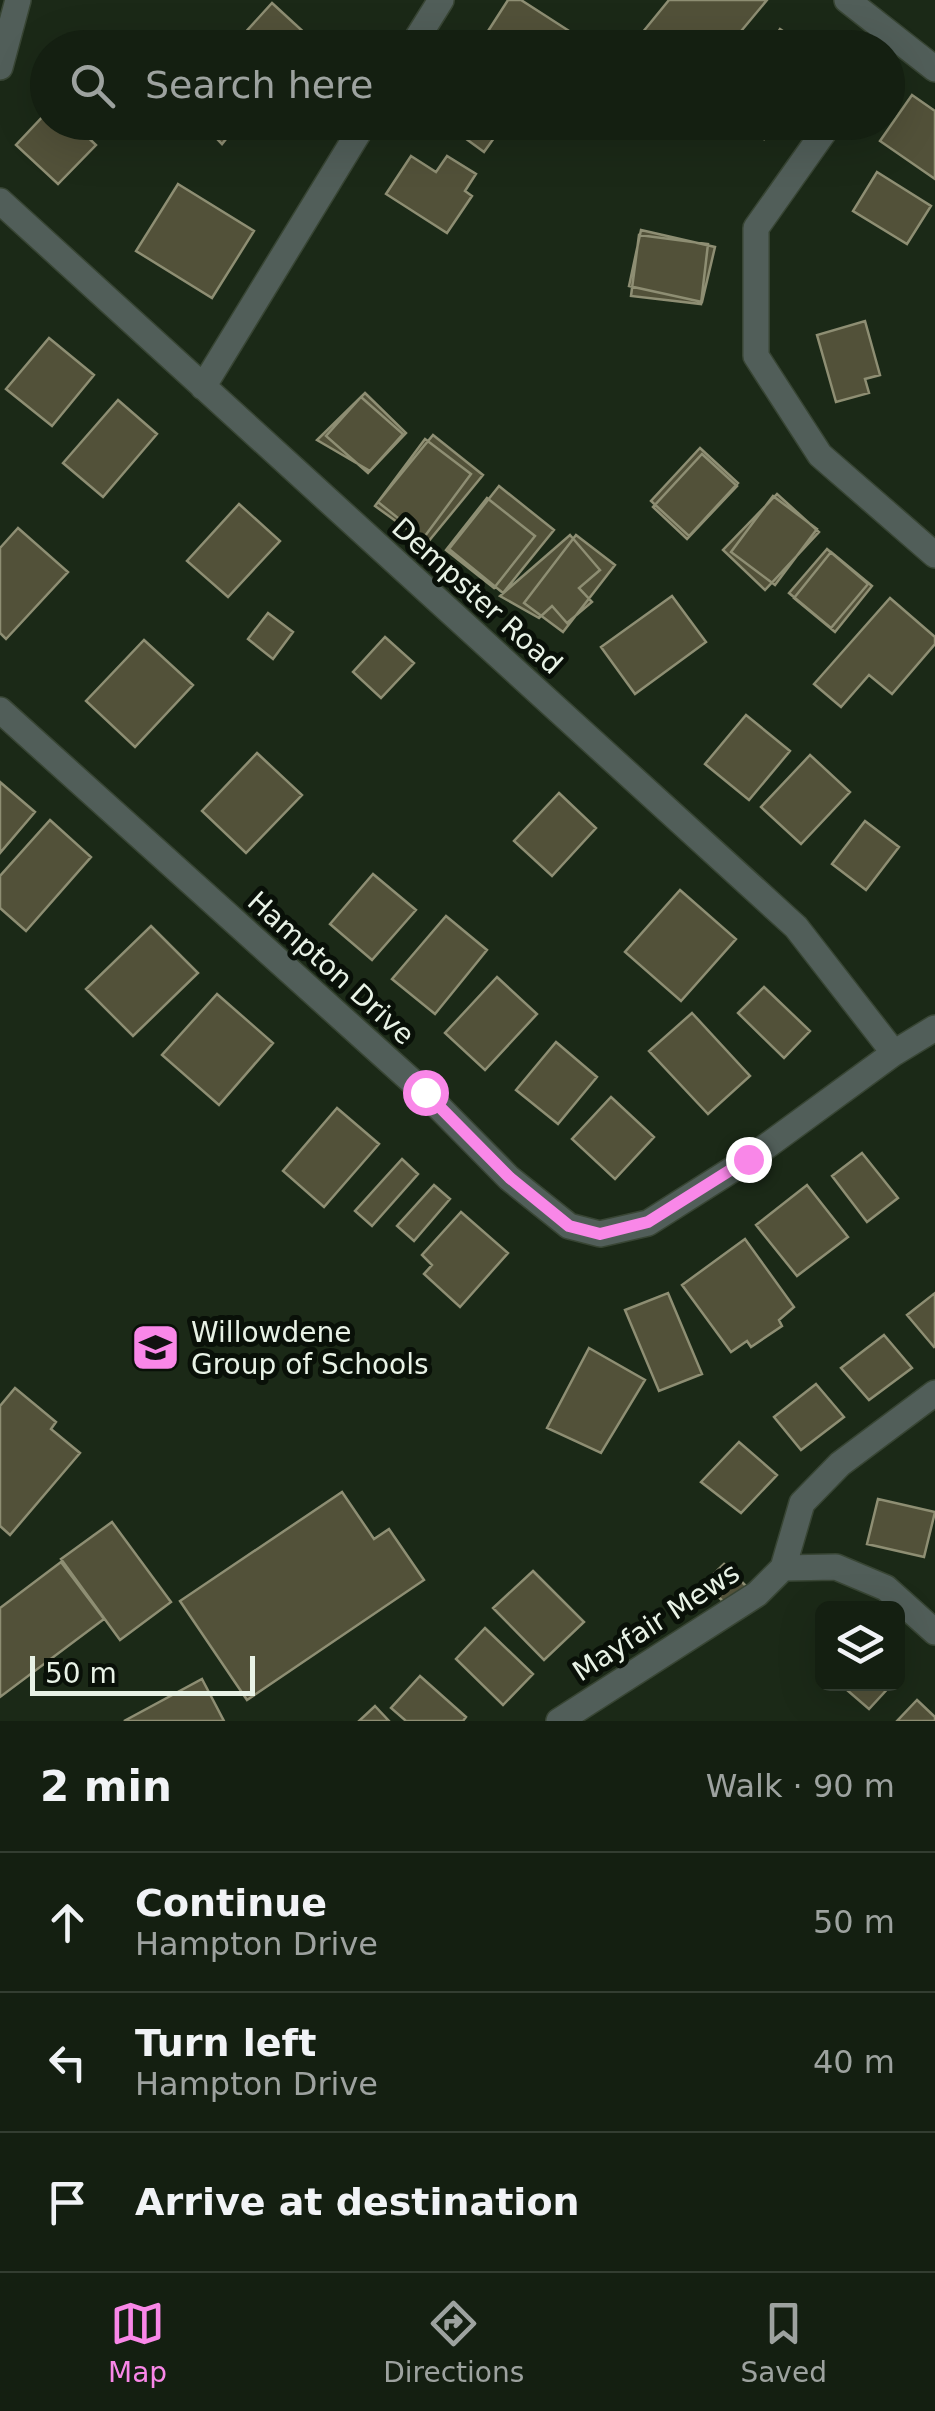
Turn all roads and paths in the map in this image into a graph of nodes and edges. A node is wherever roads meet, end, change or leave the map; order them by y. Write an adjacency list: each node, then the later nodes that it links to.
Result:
1 (18, 0): 7 (street)
2 (440, 0): 4 (street)
3 (847, 0): 5 (street)
4 (422, 30)
5 (876, 30)
6 (905, 52): 8 (street)
7 (0, 67)
8 (935, 69)
9 (354, 140): 12 (street)
10 (818, 140): 13 (street)
11 (0, 202): 12 (street, Dempster Road)
12 (202, 387): 16 (street, Dempster Road)
13 (935, 554)
14 (0, 710): 16 (street, Hampton Drive)
15 (935, 1028): 16 (street, Hampton Drive)
16 (894, 1053)
17 (935, 1393): 18 (street)
18 (783, 1568): 19 (street); 20 (street, Mayfair Mews)
19 (935, 1632)
20 (559, 1721)

